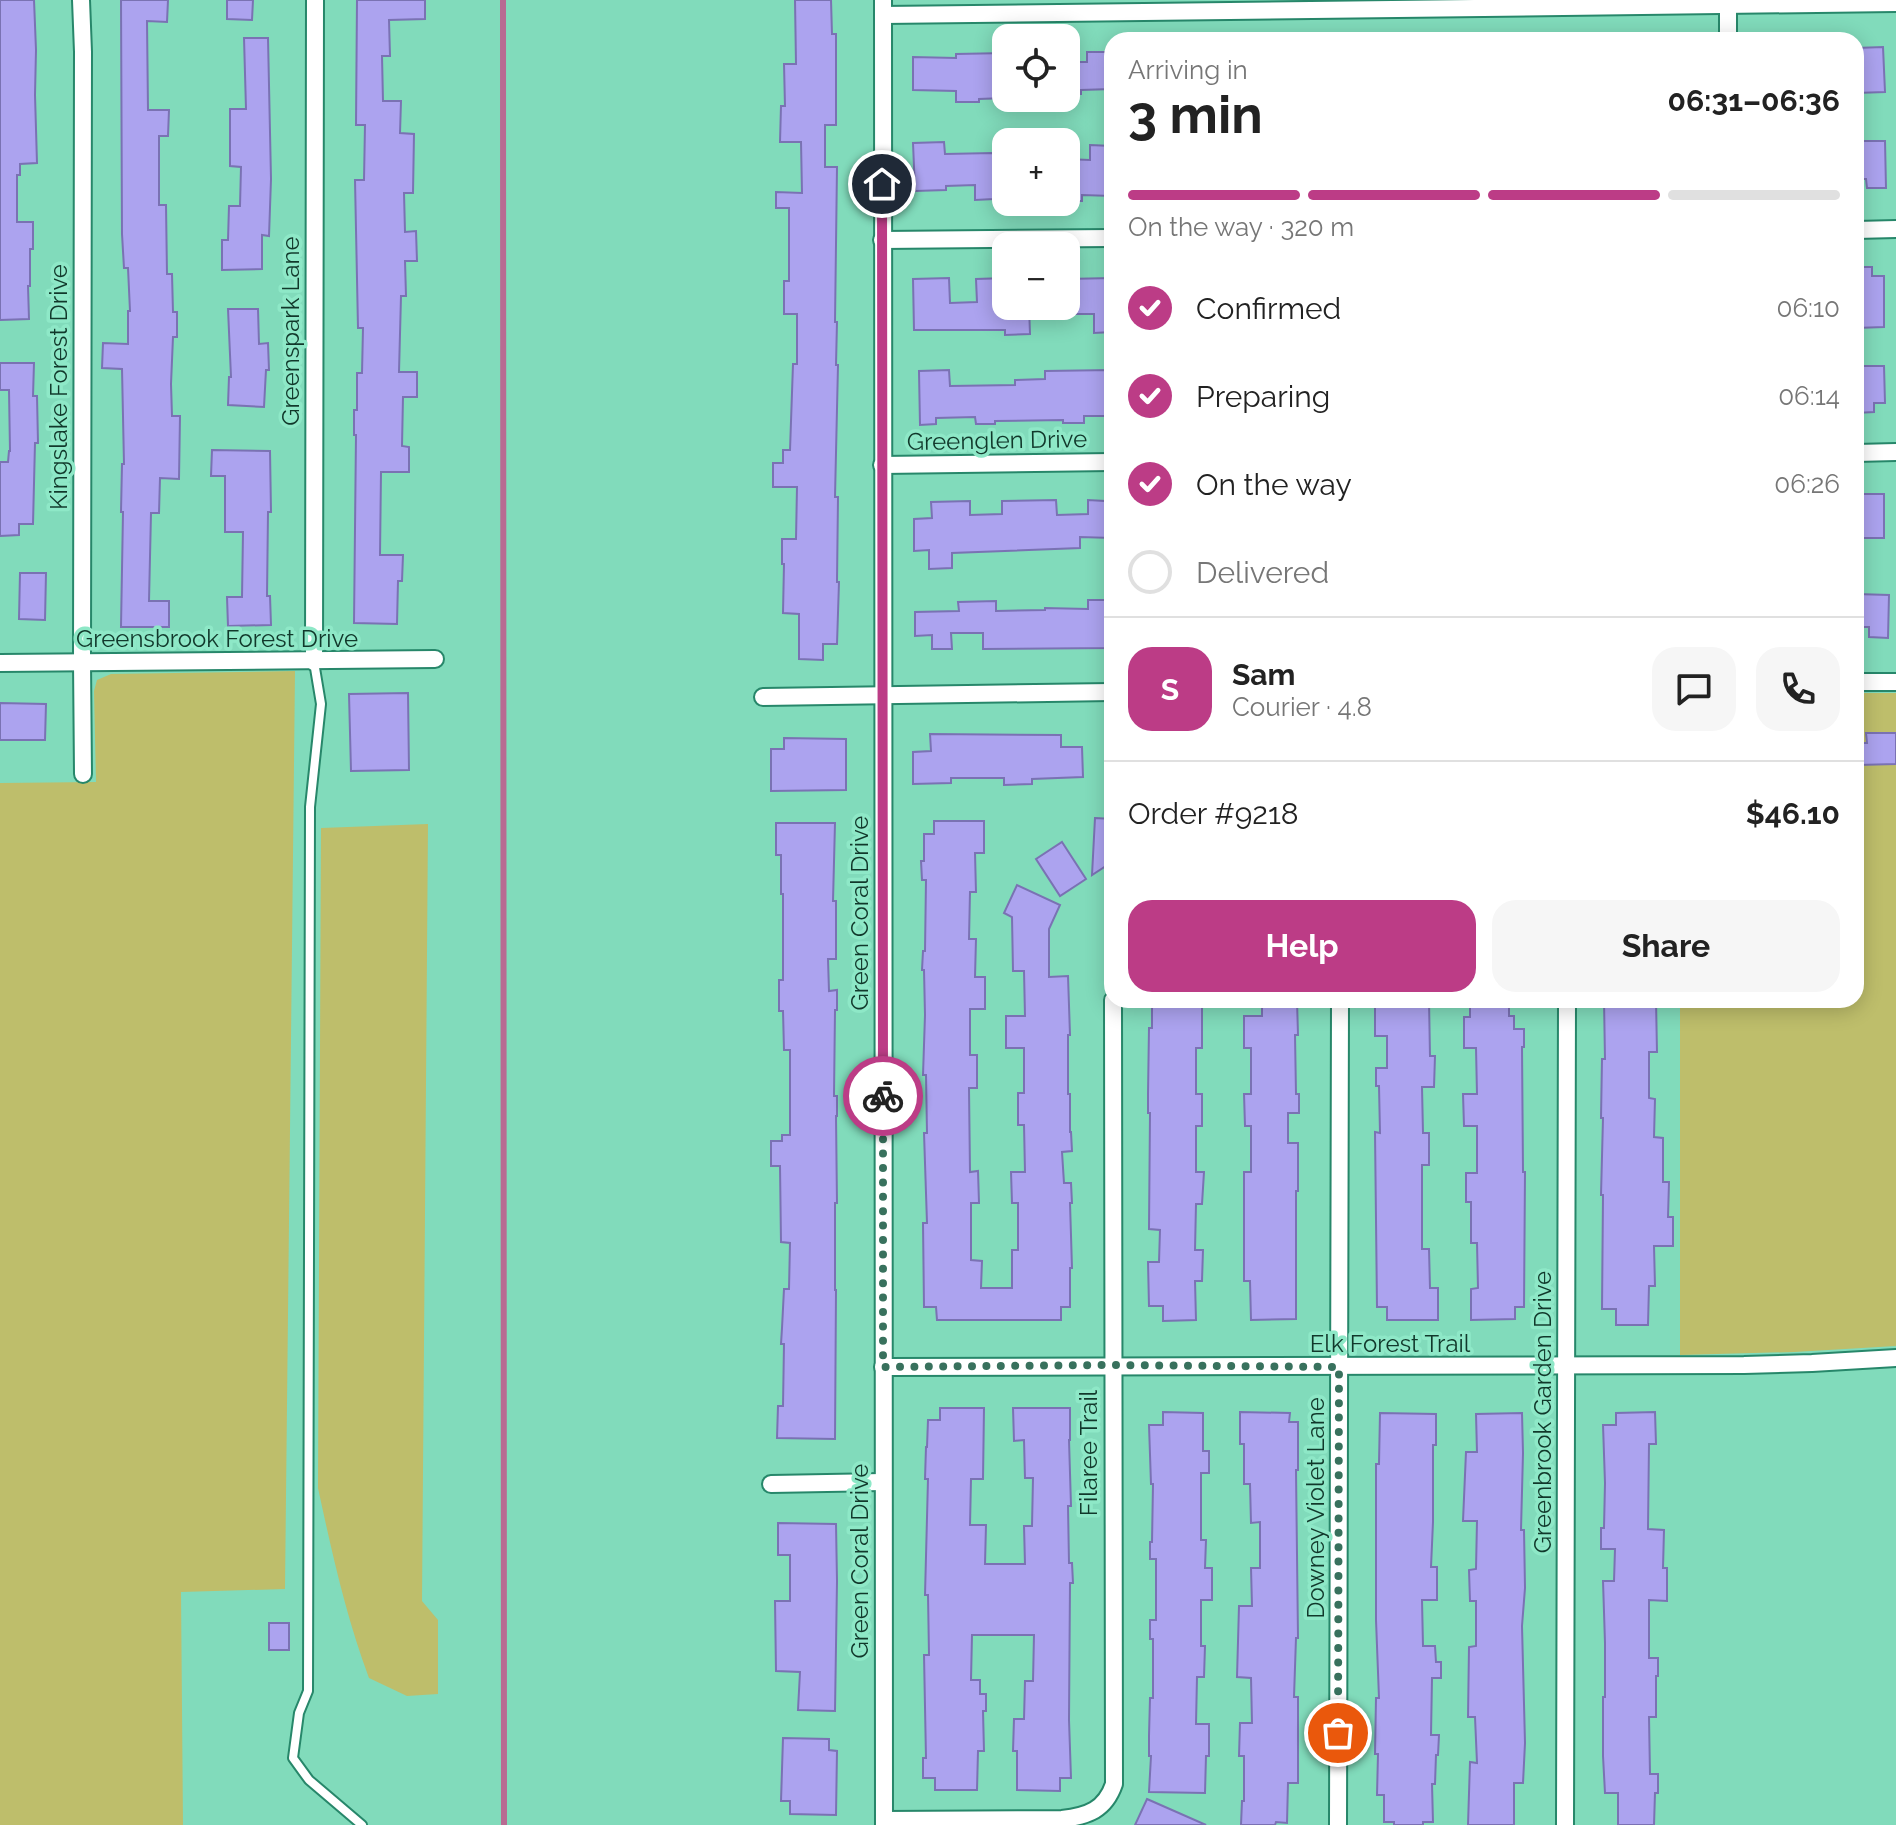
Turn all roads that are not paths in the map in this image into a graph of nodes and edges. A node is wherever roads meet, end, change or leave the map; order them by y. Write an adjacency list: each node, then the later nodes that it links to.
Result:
1 (81, 0): 16 (street, Kingslake Forest Drive)
2 (315, 0): 17 (street, Greenspark Lane)
3 (1728, 3): 4 (street); 5 (street); 6 (street)
4 (1896, 3)
5 (883, 8): 10 (street, Green Coral Drive)
6 (1728, 32)
7 (1896, 229): 8 (street)
8 (1864, 230)
9 (1104, 238): 10 (street)
10 (882, 240): 14 (street, Green Coral Drive)
11 (1896, 452): 12 (street)
12 (1864, 453)
13 (1104, 462): 14 (street, Greenglen Drive)
14 (882, 465): 22 (street, Green Coral Drive)
15 (435, 659): 17 (street, Greensbrook Forest Drive)
16 (82, 662): 17 (street, Greensbrook Forest Drive); 18 (street, Greensbrook Forest Drive); 24 (street, Kingslake Forest Drive)
17 (314, 662): 36 (lane)
18 (0, 663)
19 (1864, 682): 20 (street)
20 (1896, 682)
21 (1104, 692): 22 (street)
22 (883, 695): 23 (street); 31 (street, Green Coral Drive)
23 (763, 697)
24 (83, 774)
25 (1113, 1008): 29 (street, Filaree Trail)
26 (1340, 1008): 32 (street, Downey Violet Lane)
27 (1567, 1008): 30 (street, Greenbrook Garden Drive)
28 (1896, 1358): 30 (street, Elk Forest Trail)
29 (1112, 1365): 31 (street, Elk Forest Trail); 32 (street, Elk Forest Trail); 35 (street, Filaree Trail)
30 (1565, 1366): 32 (street, Elk Forest Trail); 38 (street, Greenbrook Garden Drive)
31 (883, 1367): 33 (street, Green Coral Drive)
32 (1339, 1367): 37 (street, Downey Violet Lane)
33 (883, 1482): 34 (street); 35 (street, Green Coral Drive)
34 (771, 1484)
35 (884, 1822)
36 (362, 1825)
37 (1338, 1825)
38 (1565, 1825)

